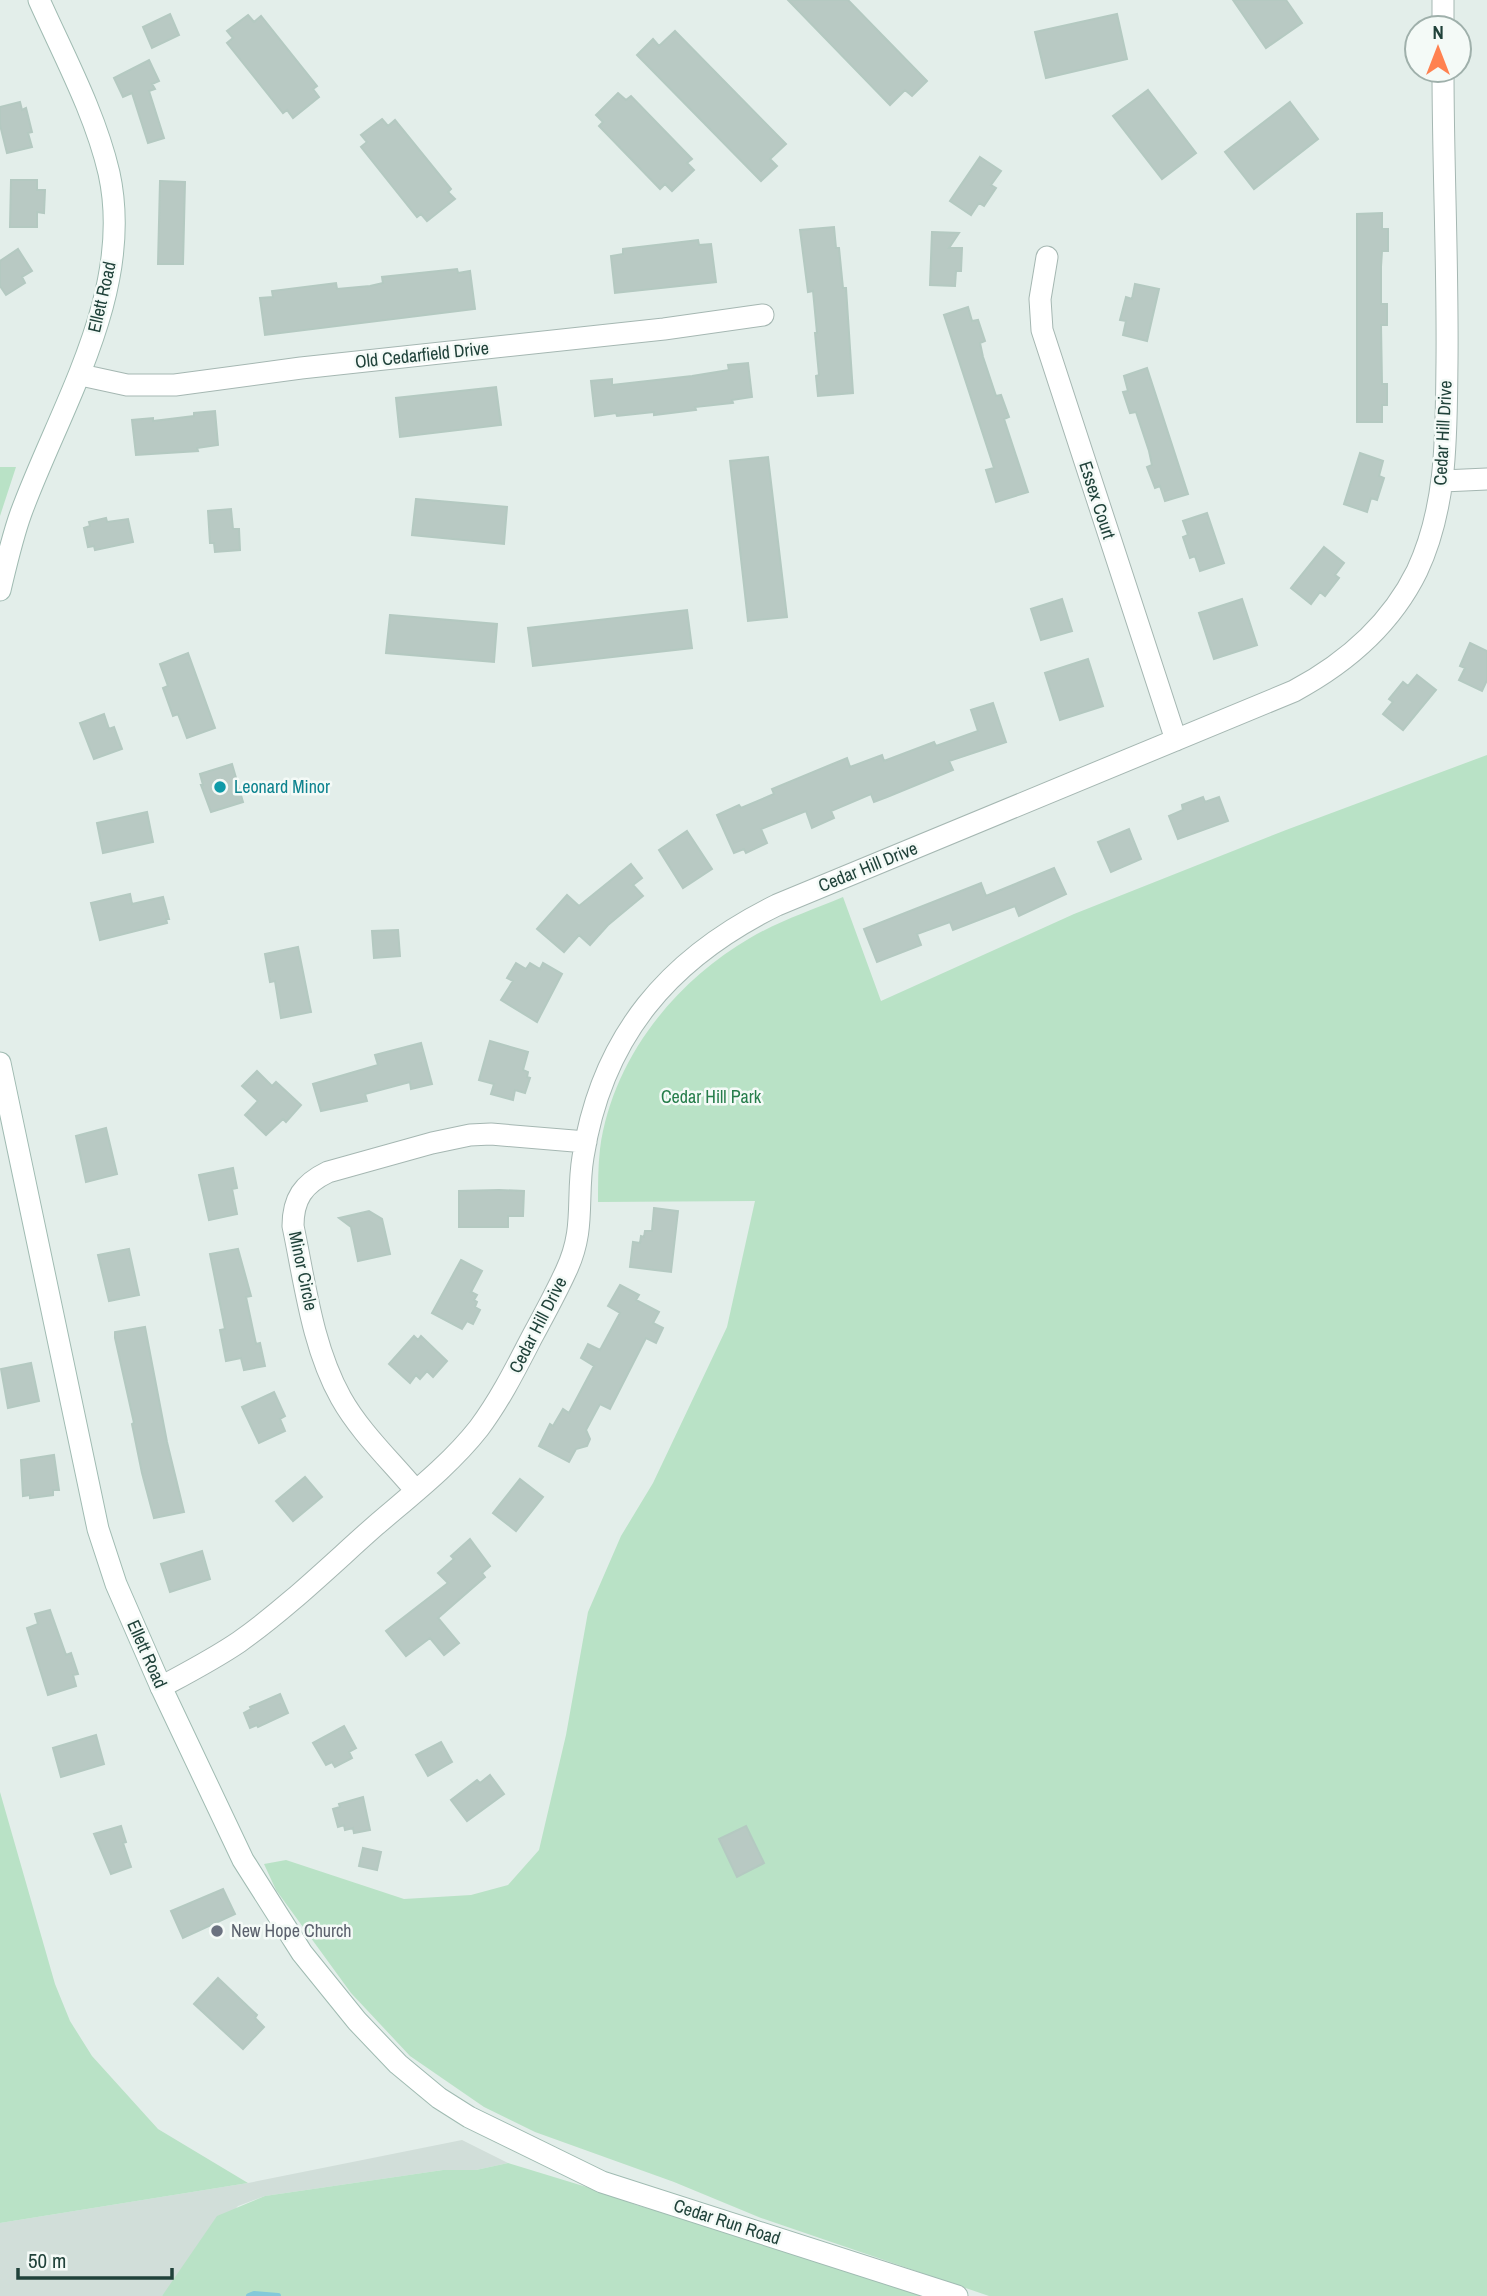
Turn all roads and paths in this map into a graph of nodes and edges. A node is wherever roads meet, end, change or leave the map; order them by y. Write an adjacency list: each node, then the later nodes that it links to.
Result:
1 (39, 0): 5 (street, Ellett Road)
2 (1443, 84): 7 (street, Cedar Hill Drive)
3 (1047, 257): 9 (street, Essex Court)
4 (763, 315): 5 (street, Old Cedarfield Drive)
5 (81, 374): 8 (street, Ellett Road)
6 (1487, 479): 7 (street)
7 (1443, 481): 9 (street, Cedar Hill Drive)
8 (0, 590)
9 (1176, 740): 11 (street, Cedar Hill Drive)
10 (0, 1063): 13 (street, Ellett Road)
11 (586, 1142): 12 (street, Cedar Hill Drive); 12 (street, Minor Circle)
12 (416, 1491): 13 (street, Cedar Hill Drive)
13 (161, 1687): 14 (street, Ellett Road)
14 (503, 2134): 15 (street, Cedar Run Road)
15 (957, 2296)

